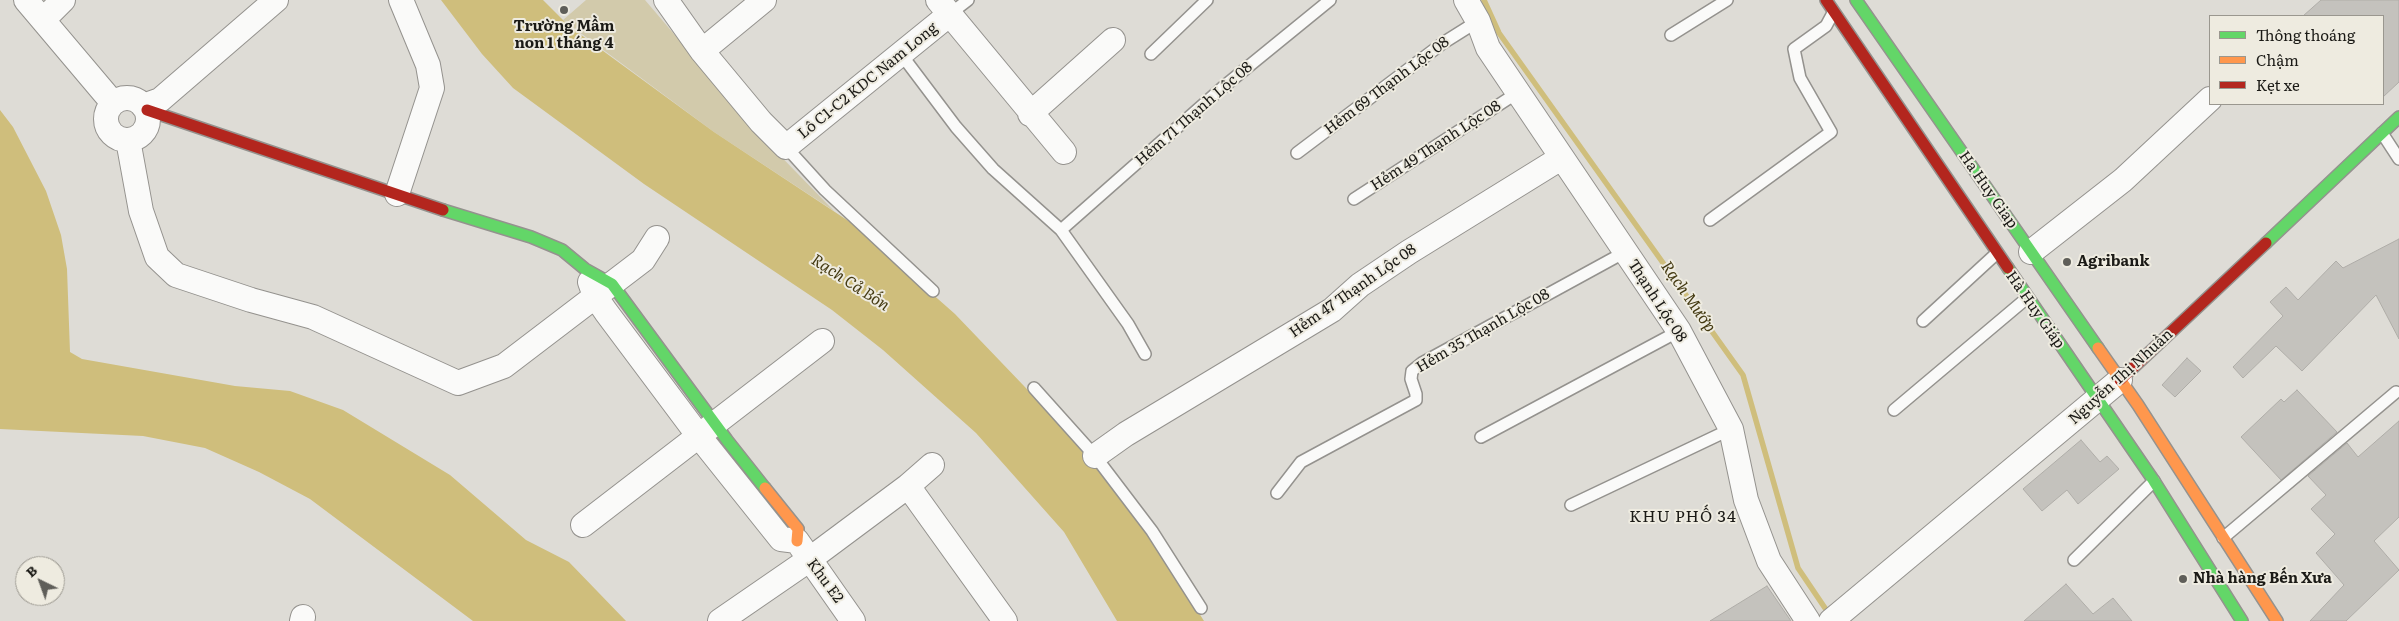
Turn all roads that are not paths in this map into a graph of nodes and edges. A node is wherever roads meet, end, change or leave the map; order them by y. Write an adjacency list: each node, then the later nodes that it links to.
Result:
1 (26, 0): 17 (street)
2 (63, 0): 17 (street)
3 (276, 0): 27 (street)
4 (401, 0): 37 (street)
5 (666, 0): 21 (street)
6 (764, 0): 21 (street)
7 (968, 0): 15 (lane)
8 (1207, 0): 23 (lane)
9 (1330, 0): 40 (lane, Hẻm 71 Thạnh Lộc 08)
10 (1466, 0): 18 (street, Thạnh Lộc 08)
11 (1727, 0): 19 (lane)
12 (1826, 0): 16 (main road, Hà Huy Giáp)
13 (1843, 0): 16 (main road)
14 (1856, 0): 43 (main road, Ha Huy Giap)
15 (944, 7): 22 (street, Lô C1-C2 KDC Nam Long); 28 (street)
16 (1834, 11): 39 (lane); 44 (main road, Hà Huy Giáp)
17 (43, 20): 26 (street)
18 (1478, 21): 24 (street, Thạnh Lộc 08); 34 (lane, Hẻm 69 Thạnh Lộc 08)
19 (1671, 35)
20 (1112, 40): 28 (street)
21 (702, 51): 32 (street)
22 (901, 54): 32 (street, Lô C1-C2 KDC Nam Long); 40 (lane)
23 (1151, 54)
24 (1517, 93): 35 (street, Thạnh Lộc 08); 38 (lane, Hẻm 49 Thạnh Lộc 08)
25 (2209, 100): 43 (street)
26 (112, 103): 27 (street); 31 (street)
27 (145, 108): 31 (street); 37 (main road)
28 (1030, 114): 33 (street)
29 (2399, 117): 30 (main road, Nguyễn Thị Nhuần)
30 (2382, 133): 36 (lane); 53 (main road, Nguyễn Thị Nhuần)
31 (128, 140): 46 (street)
32 (786, 147): 47 (lane)
33 (1064, 152)
34 (1297, 154)
35 (1561, 158): 42 (street, Thạnh Lộc 08); 61 (street, Hẻm 47 Thạnh Lộc 08)
36 (2399, 159)
37 (397, 194): 45 (main road)
38 (1354, 199)
39 (1710, 220)
40 (1061, 230): 52 (lane)
41 (657, 238): 46 (street)
42 (1625, 252): 50 (street, Thạnh Lộc 08); 65 (lane, Hẻm 35 Thạnh Lộc 08)
43 (2031, 252): 53 (main road, Ha Huy Giap)
44 (1996, 253): 48 (main road, Hà Huy Giáp); 49 (lane)
45 (585, 269): 46 (street)
46 (604, 290): 58 (street)
47 (933, 291)
48 (2027, 298): 56 (main road, Hà Huy Giáp); 57 (lane)
49 (1923, 320)
50 (1678, 331): 59 (street, Thạnh Lộc 08); 60 (lane)
51 (822, 341): 58 (street)
52 (1145, 354)
53 (2120, 380): 56 (street, Nguyễn Thị Nhuần); 68 (main road)
54 (1034, 388): 61 (lane)
55 (2396, 392): 68 (lane)
56 (2097, 398): 63 (main road, Hà Huy Giáp); 76 (street, Nguyễn Thị Nhuần)
57 (1894, 410)
58 (706, 429): 67 (street); 69 (street)
59 (1731, 429): 66 (lane); 75 (street, Thạnh Lộc 08)
60 (1481, 437)
61 (1095, 456): 71 (lane)
62 (932, 465): 64 (street)
63 (2154, 481): 70 (lane); 77 (main road, Hà Huy Giáp)
64 (908, 486): 69 (street); 74 (street)
65 (1277, 493)
66 (1571, 505)
67 (583, 525)
68 (2223, 538): 78 (main road)
69 (803, 550): 72 (street); 73 (street, Khu E2)
70 (2074, 560)
71 (1201, 608)
72 (720, 621)
73 (854, 621)
74 (1005, 621)
75 (1808, 621)
76 (1831, 621)
77 (2242, 621)
78 (2277, 621)

